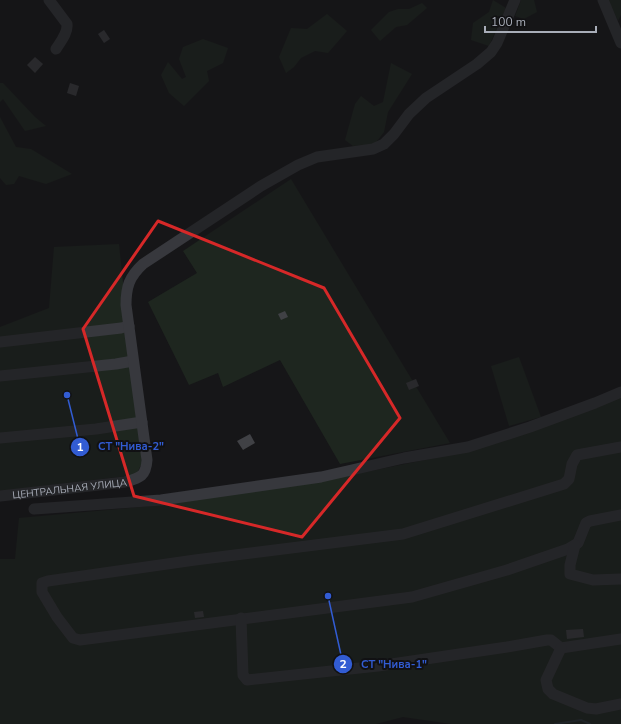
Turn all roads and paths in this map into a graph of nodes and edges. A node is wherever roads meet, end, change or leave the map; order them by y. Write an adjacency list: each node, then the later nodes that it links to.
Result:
1 (48, 0): 5 (street)
2 (515, 0): 6 (street)
3 (603, 0): 4 (street)
4 (621, 43)
5 (56, 49)
6 (129, 326): 7 (street); 8 (street)
7 (0, 342)
8 (133, 361): 9 (street); 11 (street)
9 (0, 376)
10 (621, 392): 15 (street)
11 (142, 422): 12 (street); 14 (street, ЦЕНТРАЛЬНАЯ УЛИЦА)
12 (0, 438)
13 (621, 447): 19 (street)
14 (0, 496)
15 (34, 509)
16 (621, 515): 17 (street)
17 (575, 545): 18 (street); 19 (street)
18 (621, 579)
19 (242, 618): 21 (street)
20 (621, 639): 21 (street)
21 (561, 648): 22 (street)
22 (621, 704)

